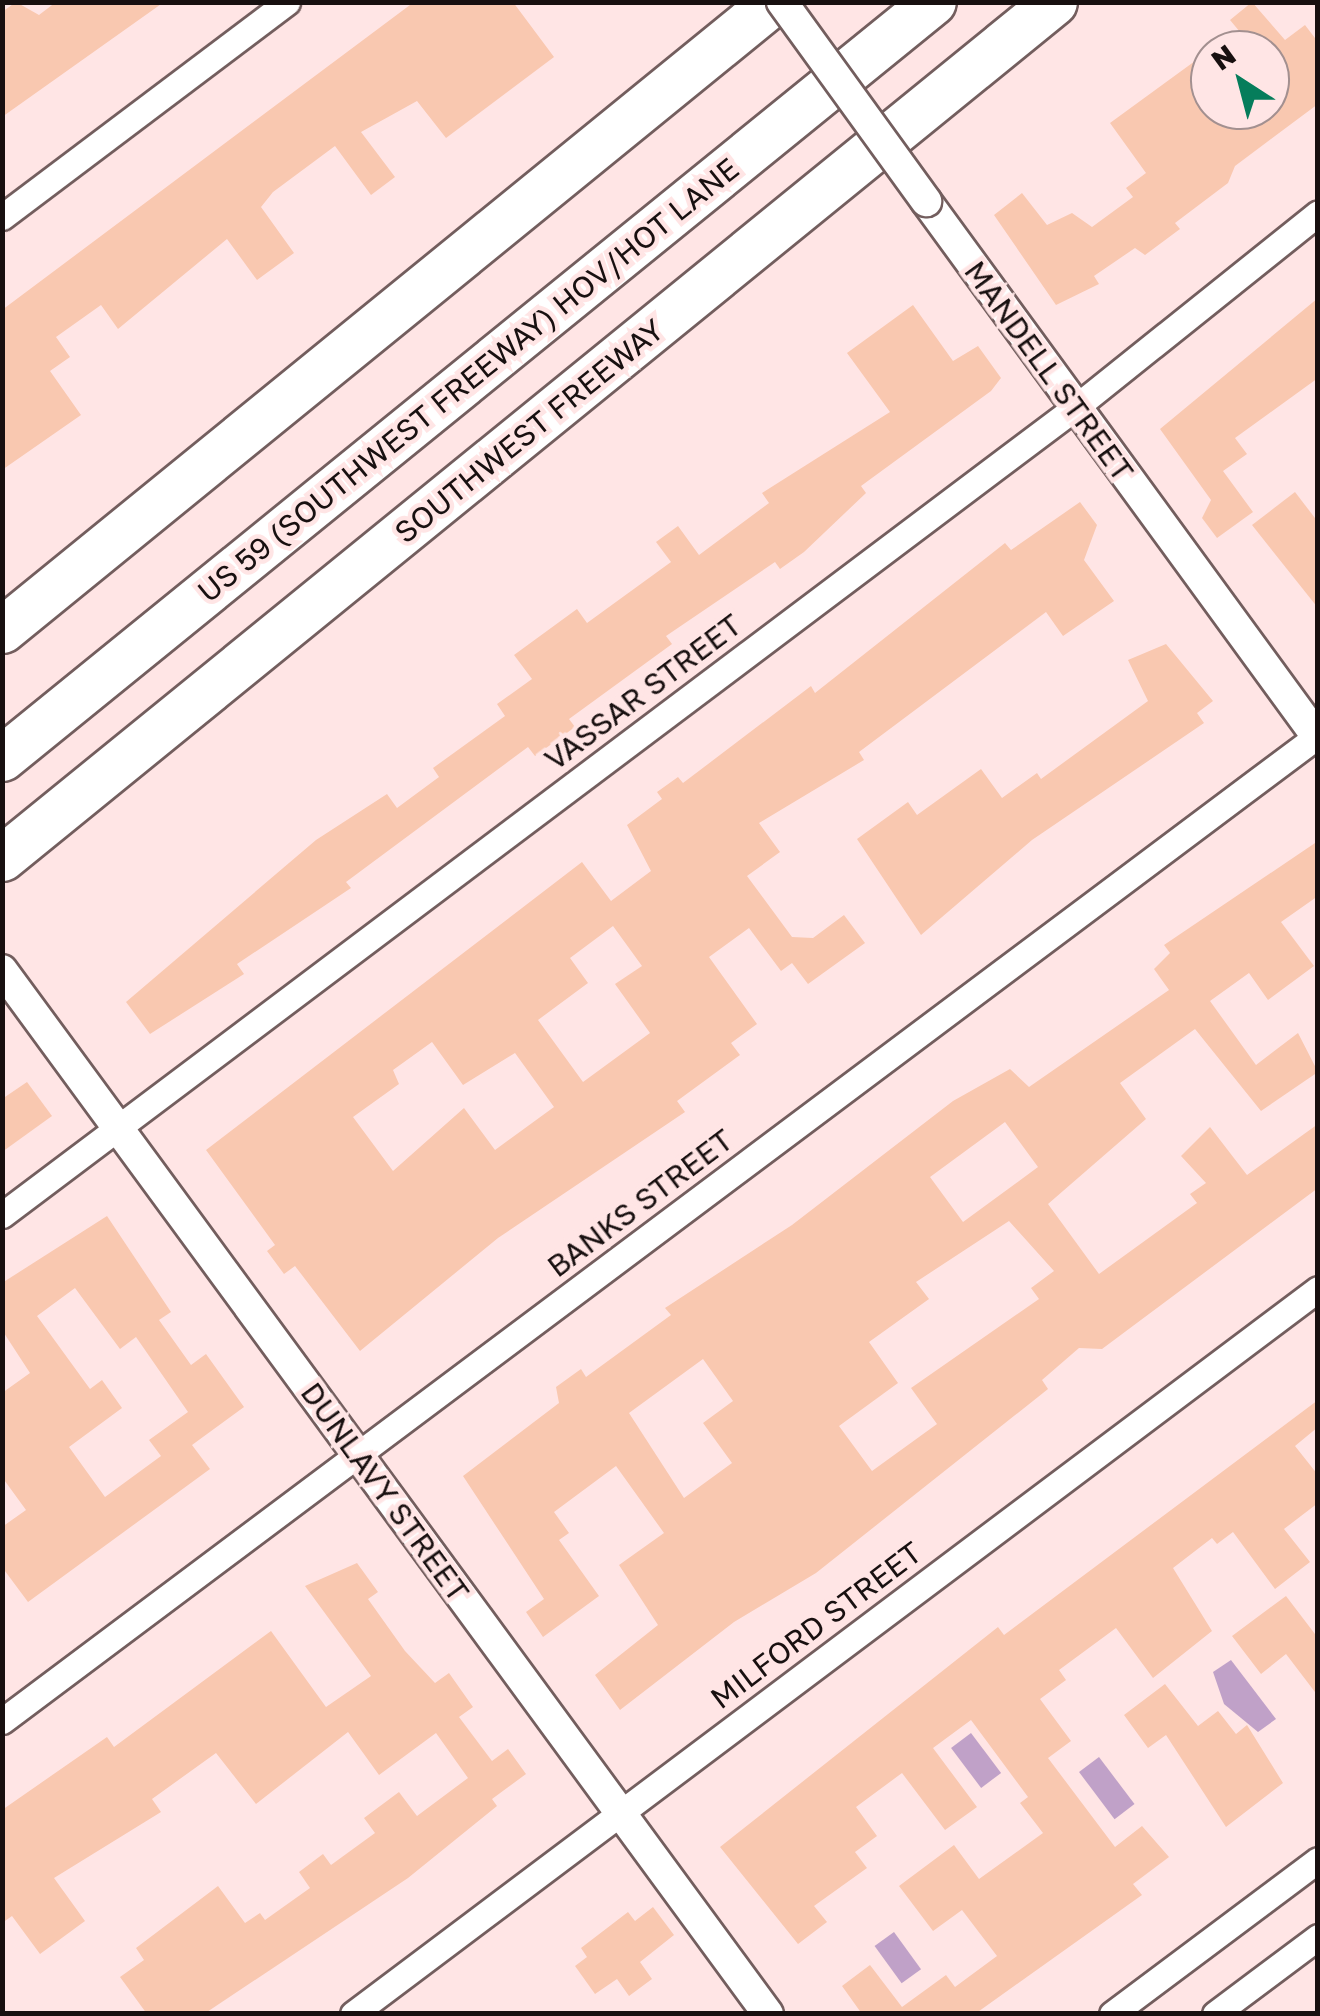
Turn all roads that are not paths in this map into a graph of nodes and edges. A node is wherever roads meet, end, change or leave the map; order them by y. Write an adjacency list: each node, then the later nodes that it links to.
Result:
1 (287, 2): 7 (street)
2 (773, 2): 9 (highway)
3 (782, 2): 8 (street, MANDELL STREET, bridge)
4 (933, 2): 11 (highway, US 59 (SOUTHWEST FREEWAY) HOV/HOT LANE)
5 (1054, 2): 12 (highway, SOUTHWEST FREEWAY)
6 (1318, 213): 8 (street, VASSAR STREET)
7 (2, 217)
8 (1076, 407): 10 (street, MANDELL STREET); 14 (street, VASSAR STREET)
9 (2, 630)
10 (1317, 738): 17 (street, BANKS STREET)
11 (2, 758)
12 (2, 858)
13 (2, 970): 14 (street, DUNLAVY STREET)
14 (118, 1128): 15 (street, VASSAR STREET); 17 (street, DUNLAVY STREET)
15 (2, 1215)
16 (1318, 1289): 19 (street, MILFORD STREET)
17 (357, 1455): 18 (street, BANKS STREET); 19 (street, DUNLAVY STREET)
18 (2, 1720)
19 (620, 1813): 22 (street, MILFORD STREET); 23 (street, DUNLAVY STREET)
20 (1318, 1860): 24 (street)
21 (1318, 1937): 25 (street)
22 (353, 2014)
23 (768, 2014)
24 (1112, 2014)
25 (1215, 2014)

